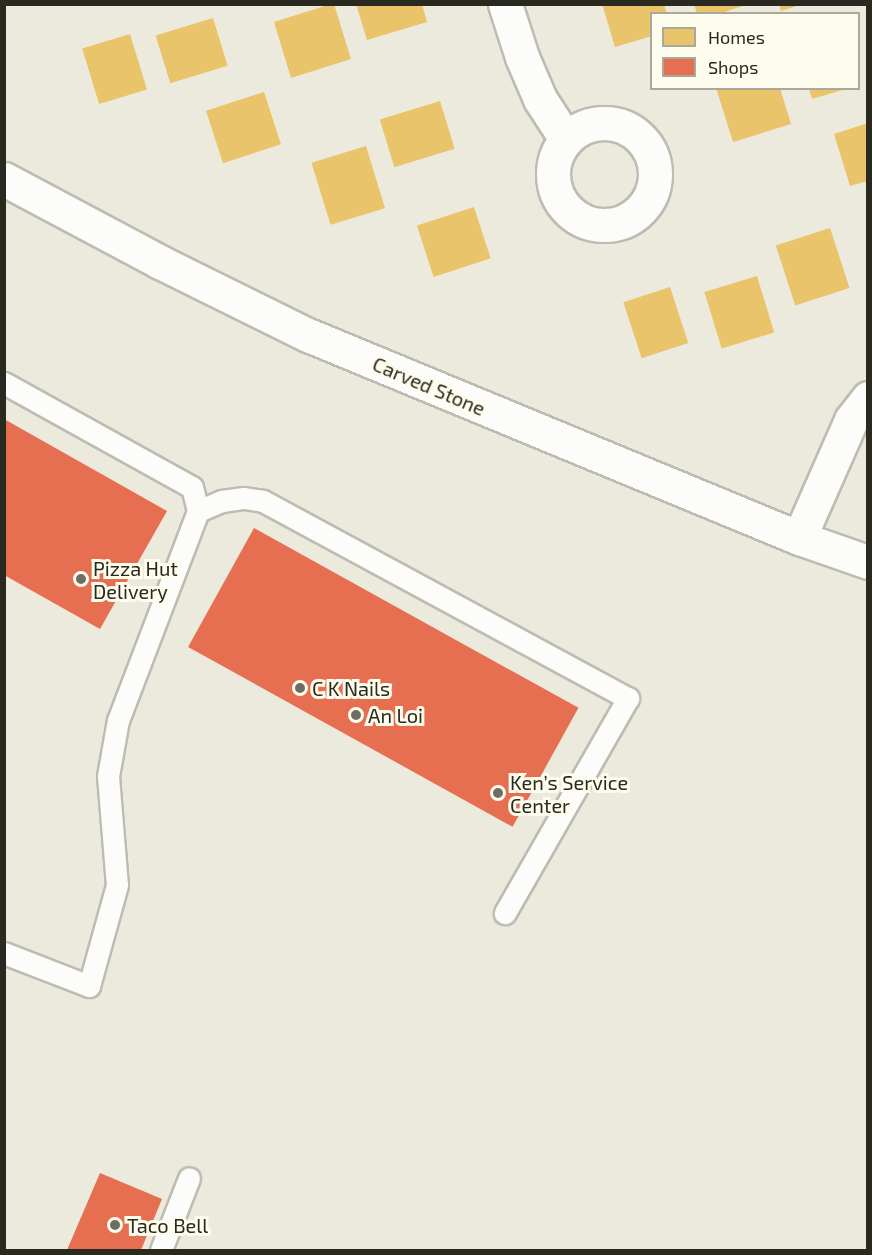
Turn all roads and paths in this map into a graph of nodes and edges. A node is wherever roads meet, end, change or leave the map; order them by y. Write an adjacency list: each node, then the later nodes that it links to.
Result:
1 (505, 4): 2 (street)
2 (566, 139)
3 (4, 179): 7 (street, Carved Stone)
4 (4, 382): 6 (lane)
5 (867, 398): 7 (street)
6 (198, 511): 9 (lane); 10 (lane)
7 (799, 538): 8 (street, Carved Stone)
8 (867, 562)
9 (505, 913)
10 (4, 952)
11 (189, 1178): 12 (lane)
12 (161, 1251)

